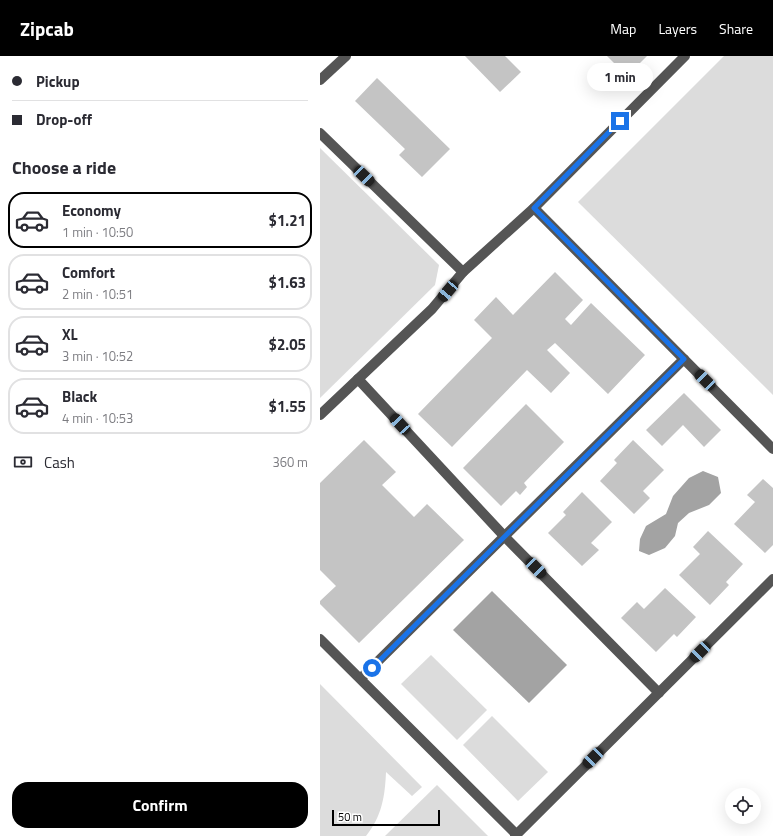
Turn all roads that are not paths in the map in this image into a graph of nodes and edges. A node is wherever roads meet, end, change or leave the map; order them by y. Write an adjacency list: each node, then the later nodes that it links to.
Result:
1 (346, 56): 3 (street)
2 (685, 56): 5 (street)
3 (320, 80)
4 (320, 133): 6 (street)
5 (534, 208): 6 (street); 7 (street)
6 (463, 272): 8 (street)
7 (684, 359): 10 (street); 11 (street)
8 (358, 378): 9 (street); 11 (street)
9 (320, 415)
10 (773, 449)
11 (505, 537): 14 (street); 15 (street)
12 (773, 579): 15 (street)
13 (320, 639): 14 (street)
14 (362, 678): 16 (street)
15 (659, 693): 16 (street)
16 (516, 835)

